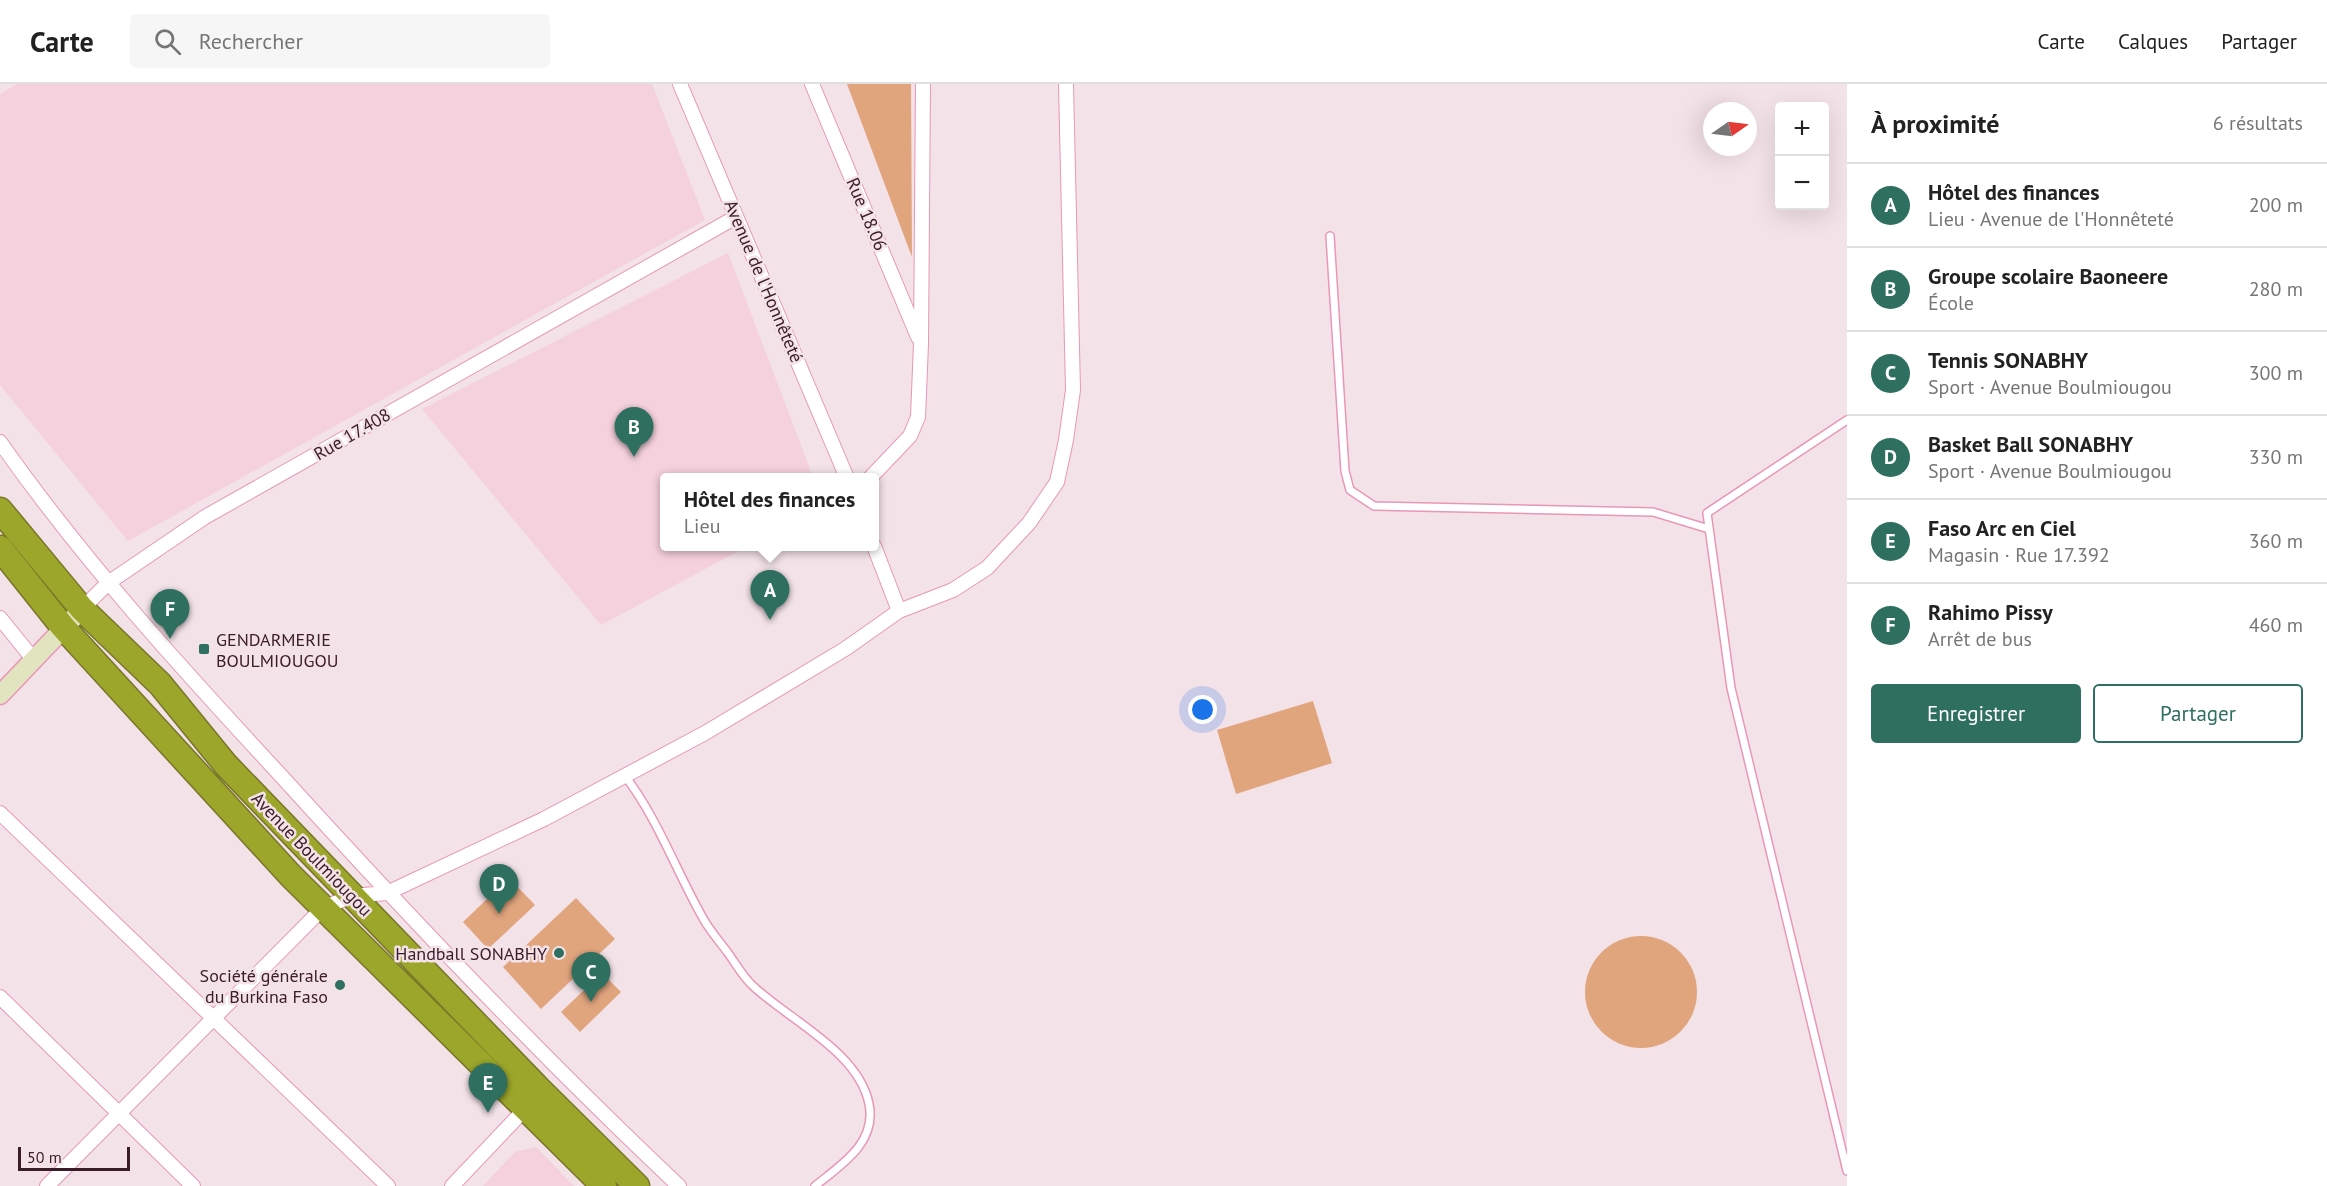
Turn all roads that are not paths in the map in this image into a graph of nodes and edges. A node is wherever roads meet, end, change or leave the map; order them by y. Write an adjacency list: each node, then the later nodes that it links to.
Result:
1 (680, 84): 5 (street, Avenue de l'Honnêteté)
2 (812, 84): 7 (street, Rue 18.06)
3 (922, 84): 7 (street)
4 (1066, 84): 18 (street)
5 (736, 217): 10 (street, Avenue de l'Honnêteté); 16 (street, Rue 17.408)
6 (1330, 236): 13 (lane)
7 (921, 344): 11 (street)
8 (1847, 420): 13 (lane)
9 (0, 442): 16 (street)
10 (846, 473)
11 (874, 473)
12 (0, 510): 17 (highway, Avenue Boulmiougou)
13 (1709, 529): 32 (lane)
14 (0, 548): 20 (highway, Avenue Boulmiougou)
15 (876, 551): 18 (street)
16 (108, 583): 17 (street, Rue 17.408); 25 (street)
17 (82, 609): 20 (street, Rue 17.408); 26 (highway, Avenue Boulmiougou)
18 (899, 611): 23 (street)
19 (0, 618): 21 (street)
20 (63, 627): 21 (street, Rue 17.408); 27 (highway, Avenue Boulmiougou)
21 (34, 660): 22 (street, Rue 17.408)
22 (0, 695)
23 (625, 776): 25 (street); 40 (lane)
24 (0, 813): 29 (street)
25 (387, 893): 26 (street); 39 (street)
26 (352, 896): 27 (street); 38 (highway, Avenue Boulmiougou)
27 (323, 908): 29 (street); 30 (highway, Avenue Boulmiougou)
28 (0, 997): 31 (street)
29 (214, 1019): 31 (street); 35 (street)
30 (525, 1109): 36 (street); 37 (highway, Avenue Boulmiougou)
31 (120, 1112): 33 (street); 34 (street)
32 (1847, 1171)
33 (47, 1186)
34 (193, 1186)
35 (388, 1186)
36 (452, 1186)
37 (604, 1186)
38 (637, 1186)
39 (679, 1186)
40 (815, 1186)

